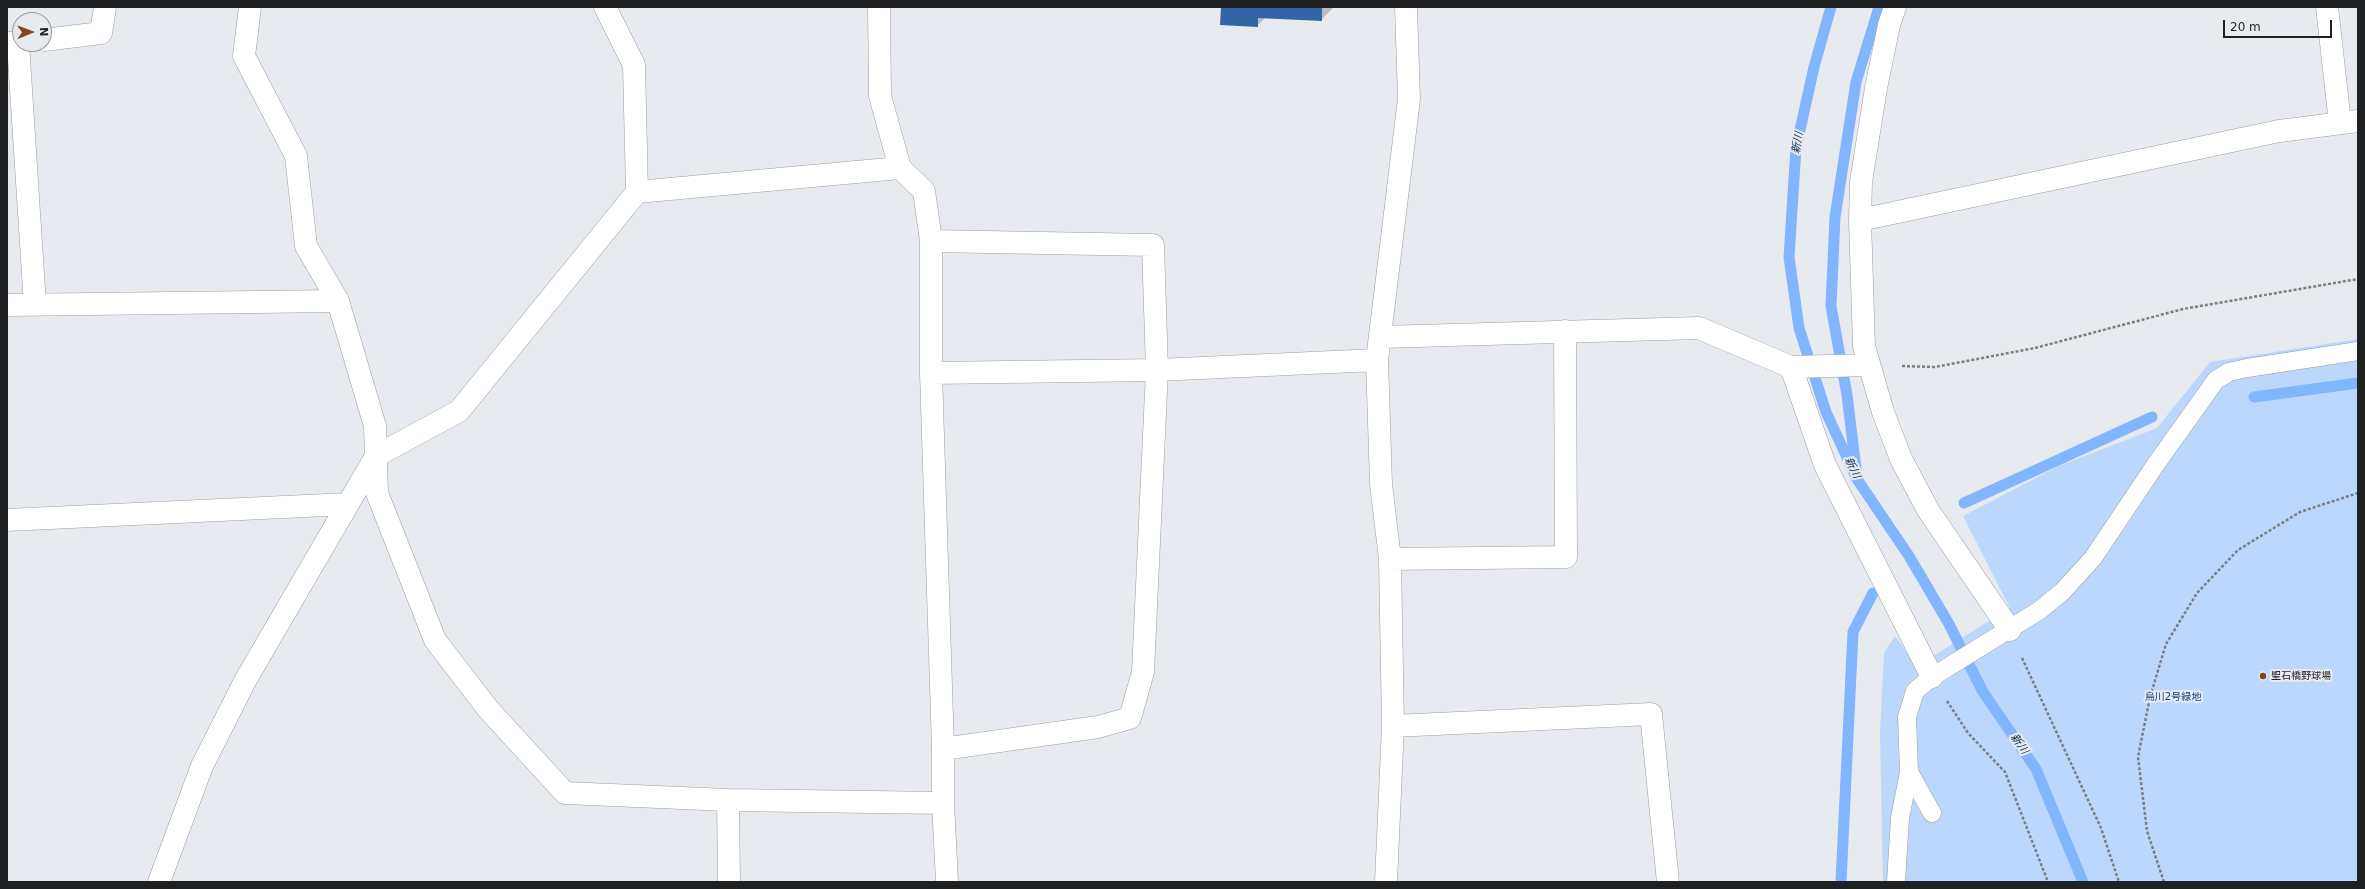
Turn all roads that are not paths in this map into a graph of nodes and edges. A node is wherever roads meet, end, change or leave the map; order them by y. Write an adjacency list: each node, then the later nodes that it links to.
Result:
1 (105, 7): 8 (street)
2 (250, 7): 15 (street)
3 (605, 7): 12 (street)
4 (878, 7): 11 (street)
5 (1406, 7): 19 (street)
6 (1895, 7): 13 (street)
7 (2327, 7): 10 (street)
8 (52, 39)
9 (16, 52): 17 (street)
10 (2349, 122): 13 (street)
11 (900, 168): 12 (street); 14 (street)
12 (637, 192): 26 (street)
13 (1860, 220): 22 (street)
14 (931, 241): 24 (street); 25 (street)
15 (338, 301): 17 (street); 26 (street)
16 (7, 305): 17 (street)
17 (35, 305)
18 (1565, 331): 19 (street); 23 (street); 29 (street)
19 (1382, 337): 21 (street)
20 (2358, 351): 30 (lane)
21 (1377, 360): 24 (street); 29 (street)
22 (1870, 366): 23 (street); 30 (street)
23 (1791, 367): 31 (street)
24 (1157, 370): 25 (street); 33 (street)
25 (931, 373): 33 (street)
26 (376, 456): 27 (street); 35 (street)
27 (348, 504): 28 (street); 38 (street)
28 (7, 520)
29 (1390, 559): 32 (street)
30 (2005, 633): 31 (lane)
31 (1939, 673): 34 (lane)
32 (1393, 726): 41 (street); 42 (street)
33 (943, 749): 36 (street)
34 (1909, 772): 37 (lane); 43 (lane)
35 (728, 800): 36 (street); 39 (street)
36 (942, 803): 40 (street)
37 (1932, 813)
38 (159, 882)
39 (729, 882)
40 (948, 882)
41 (1386, 882)
42 (1668, 882)
43 (1896, 882)

